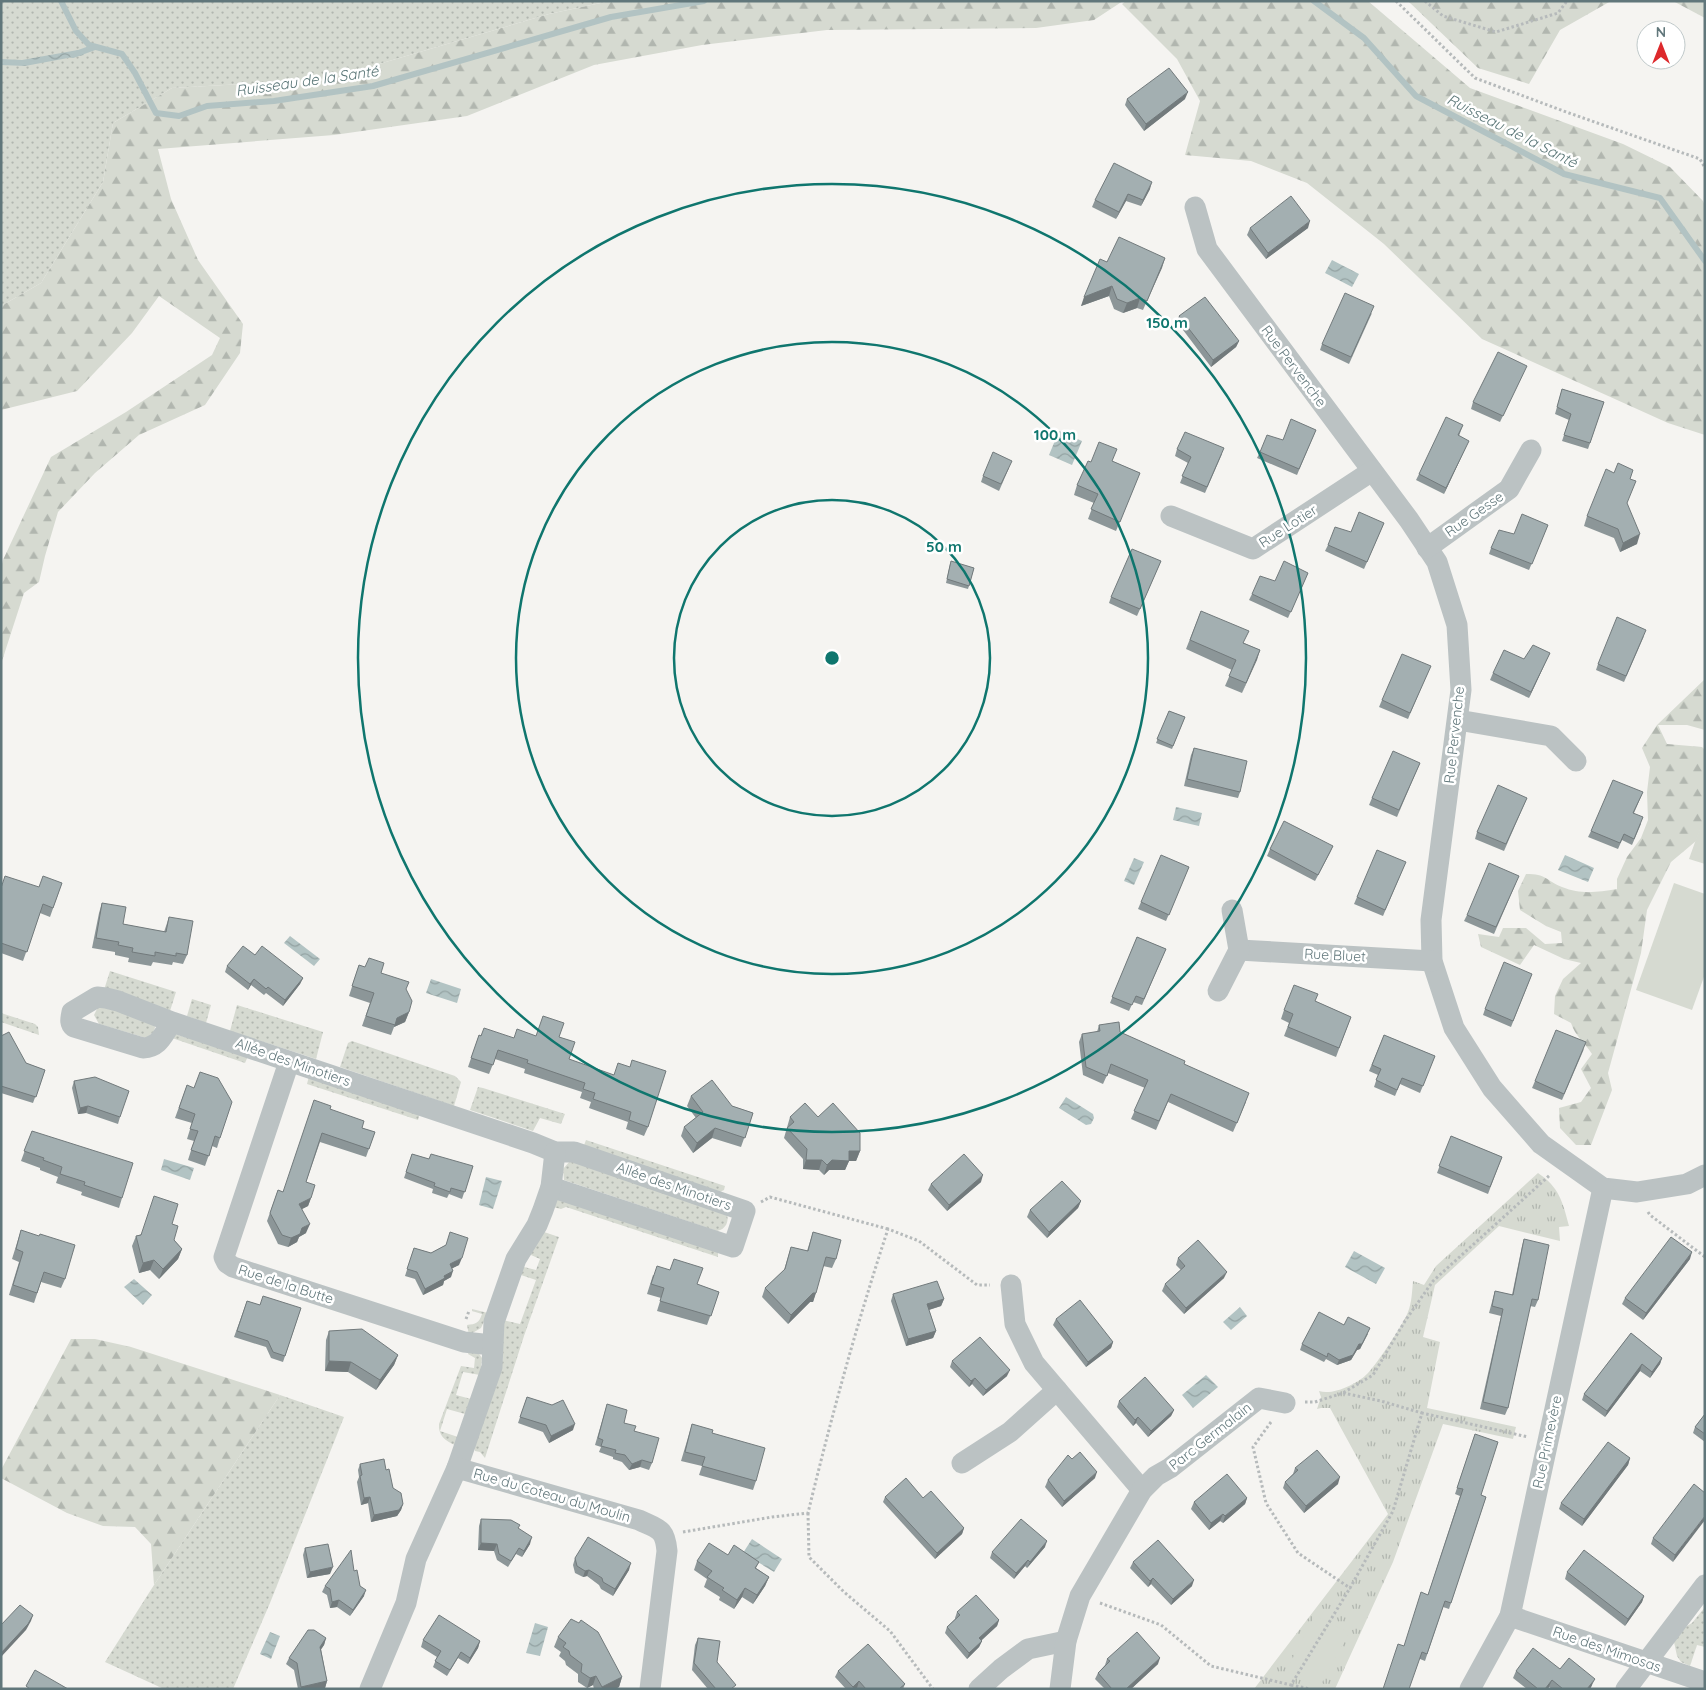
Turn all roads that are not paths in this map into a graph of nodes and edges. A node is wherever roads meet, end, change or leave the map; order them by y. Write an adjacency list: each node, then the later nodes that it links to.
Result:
1 (1195, 207): 3 (street, Rue Pervenche)
2 (1531, 450): 5 (street, Rue Gesse)
3 (1372, 471): 4 (street, Rue Lotier); 5 (street, Rue Pervenche)
4 (1171, 516)
5 (1427, 548): 6 (street, Rue Pervenche)
6 (1458, 720): 7 (street); 10 (street, Rue Pervenche)
7 (1576, 761)
8 (1232, 910): 9 (street)
9 (1239, 950): 10 (street, Rue Bluet); 11 (street)
10 (1432, 961): 17 (street, Rue Pervenche)
11 (1218, 991)
12 (172, 1022): 13 (street, Allée des Minotiers)
13 (289, 1062): 14 (street, Allée des Minotiers); 19 (street, Rue de la Butte)
14 (555, 1152): 16 (street); 16 (street, Allée des Minotiers)
15 (1705, 1175): 17 (street)
16 (551, 1187): 19 (street)
17 (1603, 1188): 26 (street, Rue Primevère)
18 (1011, 1285): 20 (street)
19 (492, 1345): 23 (street)
20 (1057, 1390): 22 (street); 24 (street)
21 (1285, 1403): 24 (street, Parc Germalain)
22 (962, 1463)
23 (456, 1468): 30 (street, Rue du Coteau du Moulin); 31 (street, Rue du Coteau du Moulin)
24 (1142, 1490): 27 (street, Parc Germalain)
25 (1705, 1585): 28 (street)
26 (1510, 1616): 28 (street, Rue des Mimosas); 34 (street, Rue Primevère)
27 (1066, 1641): 32 (street); 33 (street, Parc Germalain)
28 (1646, 1662): 29 (street, Rue des Mimosas); 35 (street)
29 (1705, 1682)
30 (370, 1689)
31 (650, 1689)
32 (979, 1689)
33 (1060, 1689)
34 (1470, 1689)
35 (1626, 1689)

